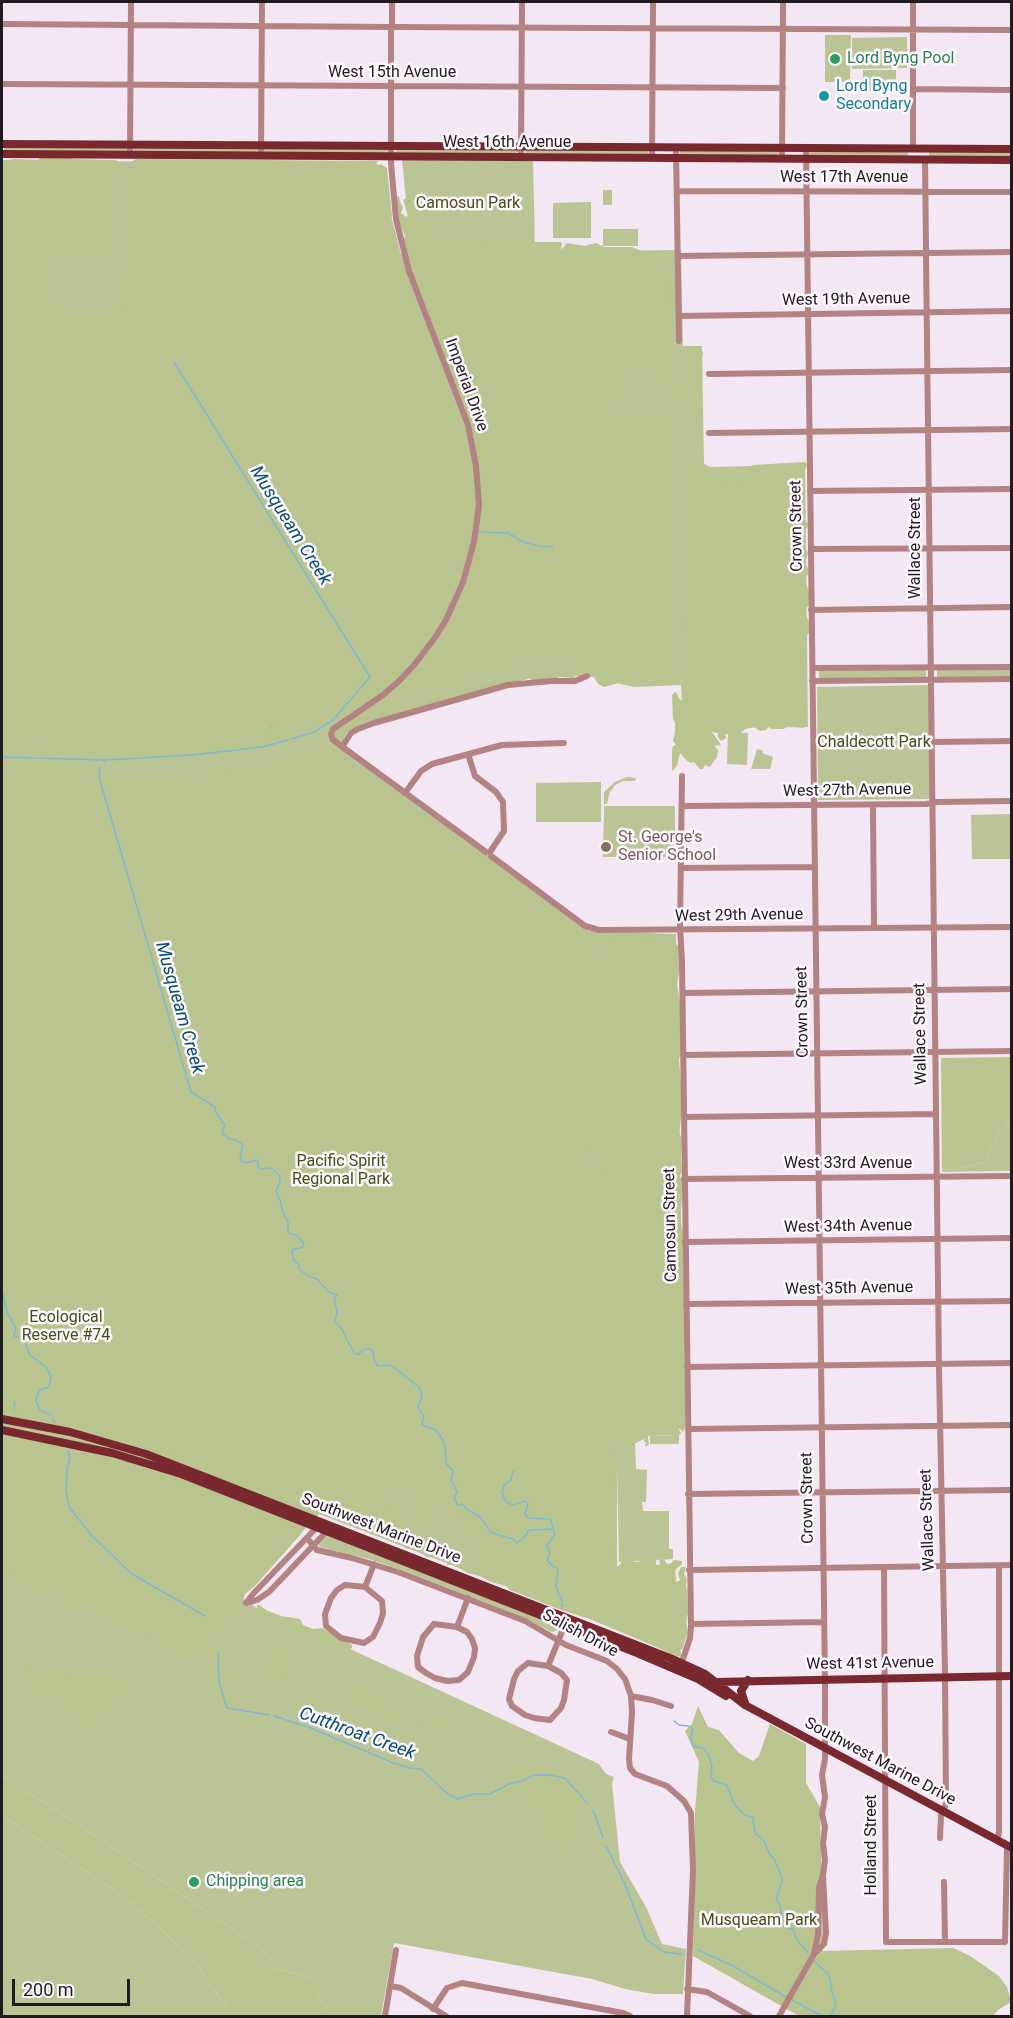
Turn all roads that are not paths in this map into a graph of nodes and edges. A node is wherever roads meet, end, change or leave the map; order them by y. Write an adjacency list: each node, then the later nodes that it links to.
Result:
1 (131, 2): 9 (street)
2 (262, 2): 10 (street)
3 (392, 2): 11 (street)
4 (522, 2): 12 (street)
5 (653, 2): 13 (street)
6 (783, 2): 14 (street)
7 (913, 2): 15 (street)
8 (2, 24): 9 (street)
9 (131, 25): 10 (street); 18 (street)
10 (261, 26): 11 (street); 19 (street)
11 (391, 27): 12 (street); 20 (street)
12 (522, 27): 13 (street); 21 (street)
13 (653, 28): 14 (street); 22 (street)
14 (783, 29): 15 (street); 23 (street)
15 (913, 29): 16 (street); 24 (street)
16 (1011, 30)
17 (2, 84): 18 (street, West 15th Avenue)
18 (131, 85): 19 (street, West 15th Avenue); 27 (street)
19 (261, 85): 20 (street, West 15th Avenue); 28 (street)
20 (392, 86): 21 (street, West 15th Avenue); 29 (street)
21 (522, 87): 22 (street, West 15th Avenue); 30 (street)
22 (653, 88): 23 (street, West 15th Avenue); 31 (street)
23 (783, 88): 33 (street)
24 (913, 89): 25 (street); 35 (street)
25 (1011, 90)
26 (2, 144): 27 (main road, West 16th Avenue)
27 (130, 145): 28 (main road, West 16th Avenue); 38 (street)
28 (261, 145): 29 (main road, West 16th Avenue); 39 (street)
29 (391, 146): 30 (main road, West 16th Avenue); 40 (street)
30 (521, 147): 31 (main road, West 16th Avenue); 41 (street)
31 (652, 147): 32 (main road, West 16th Avenue); 42 (street)
32 (676, 148): 33 (main road, West 16th Avenue); 43 (street)
33 (783, 148): 34 (main road, West 16th Avenue); 44 (street)
34 (806, 148): 35 (main road, West 16th Avenue); 45 (street, Crown Street)
35 (913, 149): 36 (main road, West 16th Avenue)
36 (1011, 149)
37 (2, 154): 38 (main road, West 16th Avenue)
38 (130, 154): 39 (main road, West 16th Avenue)
39 (261, 155): 40 (main road, West 16th Avenue)
40 (391, 156): 41 (main road, West 16th Avenue); 88 (street, Imperial Drive)
41 (521, 157): 42 (main road, West 16th Avenue)
42 (652, 158): 43 (main road, West 16th Avenue)
43 (676, 158): 44 (main road, West 16th Avenue); 48 (street)
44 (782, 159): 45 (main road, West 16th Avenue)
45 (806, 159): 46 (main road, West 16th Avenue); 49 (street, Crown Street)
46 (925, 159): 47 (main road, West 16th Avenue); 50 (street, Wallace Street)
47 (1011, 160)
48 (677, 191): 49 (street, West 17th Avenue); 55 (street)
49 (807, 191): 50 (street, West 17th Avenue); 54 (street, Crown Street)
50 (925, 192): 51 (street, West 17th Avenue); 53 (street, Wallace Street)
51 (1011, 192)
52 (1011, 252): 53 (street)
53 (926, 253): 54 (street); 57 (street, Wallace Street)
54 (807, 254): 55 (street); 58 (street, Crown Street)
55 (678, 256): 59 (street)
56 (1011, 311): 57 (street, West 19th Avenue)
57 (926, 312): 58 (street, West 19th Avenue); 62 (street, Wallace Street)
58 (808, 314): 59 (street, West 19th Avenue); 63 (street, Crown Street)
59 (680, 316): 60 (street)
60 (680, 341)
61 (1011, 370): 62 (street)
62 (927, 371): 63 (street); 66 (street, Wallace Street)
63 (808, 373): 64 (street); 67 (street, Crown Street)
64 (709, 374)
65 (1011, 429): 66 (street)
66 (928, 431): 67 (street); 70 (street, Wallace Street)
67 (809, 432): 68 (street); 71 (street, Crown Street)
68 (709, 434)
69 (1011, 489): 70 (street)
70 (929, 490): 71 (street); 74 (street, Wallace Street)
71 (810, 491): 73 (street, Crown Street)
72 (1011, 548): 74 (street)
73 (811, 549): 74 (street); 77 (street, Crown Street)
74 (929, 549): 76 (street, Wallace Street)
75 (1011, 607): 76 (street)
76 (930, 608): 77 (street); 79 (street, Wallace Street)
77 (811, 610): 80 (street, Crown Street)
78 (1011, 666): 79 (street)
79 (931, 667): 80 (street); 83 (street, Wallace Street)
80 (813, 668): 84 (street, Crown Street)
81 (587, 676): 88 (street)
82 (1011, 679): 83 (street)
83 (931, 680): 84 (street); 86 (street, Wallace Street)
84 (812, 681): 94 (street, Crown Street)
85 (1011, 741): 86 (street)
86 (932, 742): 93 (street, Wallace Street)
87 (564, 743): 89 (street)
88 (342, 747): 91 (street, West 29th Avenue)
89 (468, 754): 91 (street); 97 (street)
90 (682, 776): 96 (street, Camosun Street)
91 (405, 793): 97 (street, West 29th Avenue)
92 (1011, 801): 93 (street, West 27th Avenue)
93 (932, 803): 95 (street, West 27th Avenue); 102 (street, Wallace Street)
94 (814, 805): 95 (street, West 27th Avenue); 96 (street, West 27th Avenue); 98 (street, Crown Street)
95 (873, 805): 101 (street)
96 (682, 806): 99 (street, Camosun Street)
97 (489, 853): 104 (street, West 29th Avenue)
98 (814, 867): 99 (street); 103 (street, Crown Street)
99 (681, 868): 104 (street, Camosun Street)
100 (1011, 927): 102 (street, West 29th Avenue)
101 (874, 928): 102 (street, West 29th Avenue); 103 (street, West 29th Avenue)
102 (934, 928): 106 (street, Wallace Street)
103 (815, 929): 104 (street, West 29th Avenue); 107 (street, Crown Street)
104 (680, 930): 108 (street, Camosun Street)
105 (1011, 989): 106 (street)
106 (934, 990): 107 (street); 110 (street, Wallace Street)
107 (816, 992): 108 (street); 111 (street, Crown Street)
108 (682, 993): 112 (street, Camosun Street)
109 (1011, 1051): 110 (street)
110 (935, 1052): 111 (street); 113 (street, Wallace Street)
111 (817, 1053): 112 (street); 114 (street, Crown Street)
112 (683, 1055): 115 (street, Camosun Street)
113 (936, 1114): 114 (street); 117 (street, Wallace Street)
114 (817, 1116): 115 (street); 118 (street, Crown Street)
115 (684, 1117): 119 (street, Camosun Street)
116 (1011, 1176): 117 (street, West 33rd Avenue)
117 (936, 1177): 118 (street, West 33rd Avenue); 121 (street, Wallace Street)
118 (818, 1178): 119 (street, West 33rd Avenue); 122 (street, Crown Street)
119 (684, 1179): 123 (street, Camosun Street)
120 (1011, 1238): 121 (street, West 34th Avenue)
121 (937, 1239): 122 (street, West 34th Avenue); 124 (street, Wallace Street)
122 (818, 1241): 123 (street, West 34th Avenue); 126 (street, Crown Street)
123 (685, 1242): 127 (street, Camosun Street)
124 (938, 1301): 125 (street, West 35th Avenue); 126 (street, West 35th Avenue); 129 (street, Wallace Street)
125 (1011, 1301)
126 (819, 1303): 127 (street, West 35th Avenue); 130 (street, Crown Street)
127 (686, 1304): 131 (street, Camosun Street)
128 (1011, 1363): 129 (street)
129 (939, 1364): 130 (street); 134 (street, Wallace Street)
130 (820, 1365): 131 (street); 135 (street, Crown Street)
131 (687, 1366): 136 (street, Camosun Street)
132 (2, 1419): 142 (main road, Southwest Marine Drive)
133 (1011, 1425): 134 (street)
134 (940, 1426): 135 (street); 139 (street, Wallace Street)
135 (821, 1427): 136 (street); 140 (street, Crown Street)
136 (688, 1429): 141 (street, Camosun Street)
137 (2, 1430): 142 (main road, Southwest Marine Drive)
138 (1011, 1490): 139 (street)
139 (940, 1491): 140 (street); 148 (street, Wallace Street)
140 (822, 1492): 141 (street); 151 (street, Crown Street)
141 (688, 1494): 152 (street, Camosun Street)
142 (320, 1524): 143 (main road, Southwest Marine Drive); 144 (street); 155 (main road, Southwest Marine Drive)
143 (327, 1531): 145 (street); 155 (main road, Southwest Marine Drive)
144 (307, 1538): 145 (street, Salish Drive); 145 (street)
145 (314, 1545): 146 (street, Salish Drive)
146 (374, 1564): 153 (street); 154 (street, Salish Drive)
147 (1011, 1565): 149 (street)
148 (942, 1566): 149 (street); 150 (street); 165 (street, Wallace Street)
149 (999, 1566): 162 (street)
150 (884, 1567): 151 (street); 166 (street, Holland Street)
151 (823, 1568): 152 (street); 156 (street, Crown Street)
152 (689, 1570): 157 (street, Camosun Street)
153 (365, 1587): 153 (street)
154 (468, 1598): 158 (street); 159 (street, Salish Drive)
155 (566, 1620): 159 (street); 161 (main road, Southwest Marine Drive)
156 (824, 1622): 157 (street); 167 (street, Crown Street)
157 (691, 1624): 161 (street, Camosun Street)
158 (457, 1627): 158 (street)
159 (558, 1640): 160 (street); 171 (street, Salish Drive)
160 (548, 1666): 160 (street)
161 (682, 1667): 164 (main road, Southwest Marine Drive)
162 (999, 1676): 163 (main road, West 41st Avenue); 165 (main road, West 41st Avenue); 181 (street)
163 (1011, 1676)
164 (703, 1677): 169 (main road, West 41st Avenue); 170 (main road, West 41st Avenue); 172 (main road, Southwest Marine Drive)
165 (945, 1677): 166 (main road, West 41st Avenue); 179 (street, Wallace Street)
166 (884, 1678): 167 (main road, West 41st Avenue); 178 (street, Holland Street)
167 (825, 1679): 168 (main road, West 41st Avenue); 177 (street, Crown Street)
168 (748, 1680): 169 (main road, West 41st Avenue); 173 (main road)
169 (729, 1681): 170 (main road, West 41st Avenue)
170 (713, 1682): 172 (main road, Southwest Marine Drive)
171 (631, 1696): 174 (street); 176 (street, Salish Drive)
172 (736, 1699): 173 (main road, Southwest Marine Drive)
173 (746, 1705): 177 (main road, Southwest Marine Drive)
174 (671, 1706)
175 (612, 1732): 176 (street)
176 (630, 1739): 187 (street, Salish Drive)
177 (825, 1747): 178 (main road, Southwest Marine Drive); 189 (street, Crown Street)
178 (885, 1781): 179 (main road, Southwest Marine Drive); 184 (street, Holland Street)
179 (942, 1811): 180 (street, Wallace Street); 181 (main road, Southwest Marine Drive)
180 (940, 1838)
181 (997, 1840): 182 (main road, Southwest Marine Drive)
182 (1009, 1847): 184 (street)
183 (944, 1882): 184 (street)
184 (945, 1942)
185 (396, 1950): 186 (street)
186 (390, 1986): 188 (street); 190 (street)
187 (687, 1989): 193 (street, Salish Drive); 194 (street)
188 (433, 2009): 191 (street); 192 (street)
189 (780, 2015)
190 (385, 2016)
191 (446, 2016)
192 (630, 2016)
193 (687, 2016)
194 (750, 2016)

